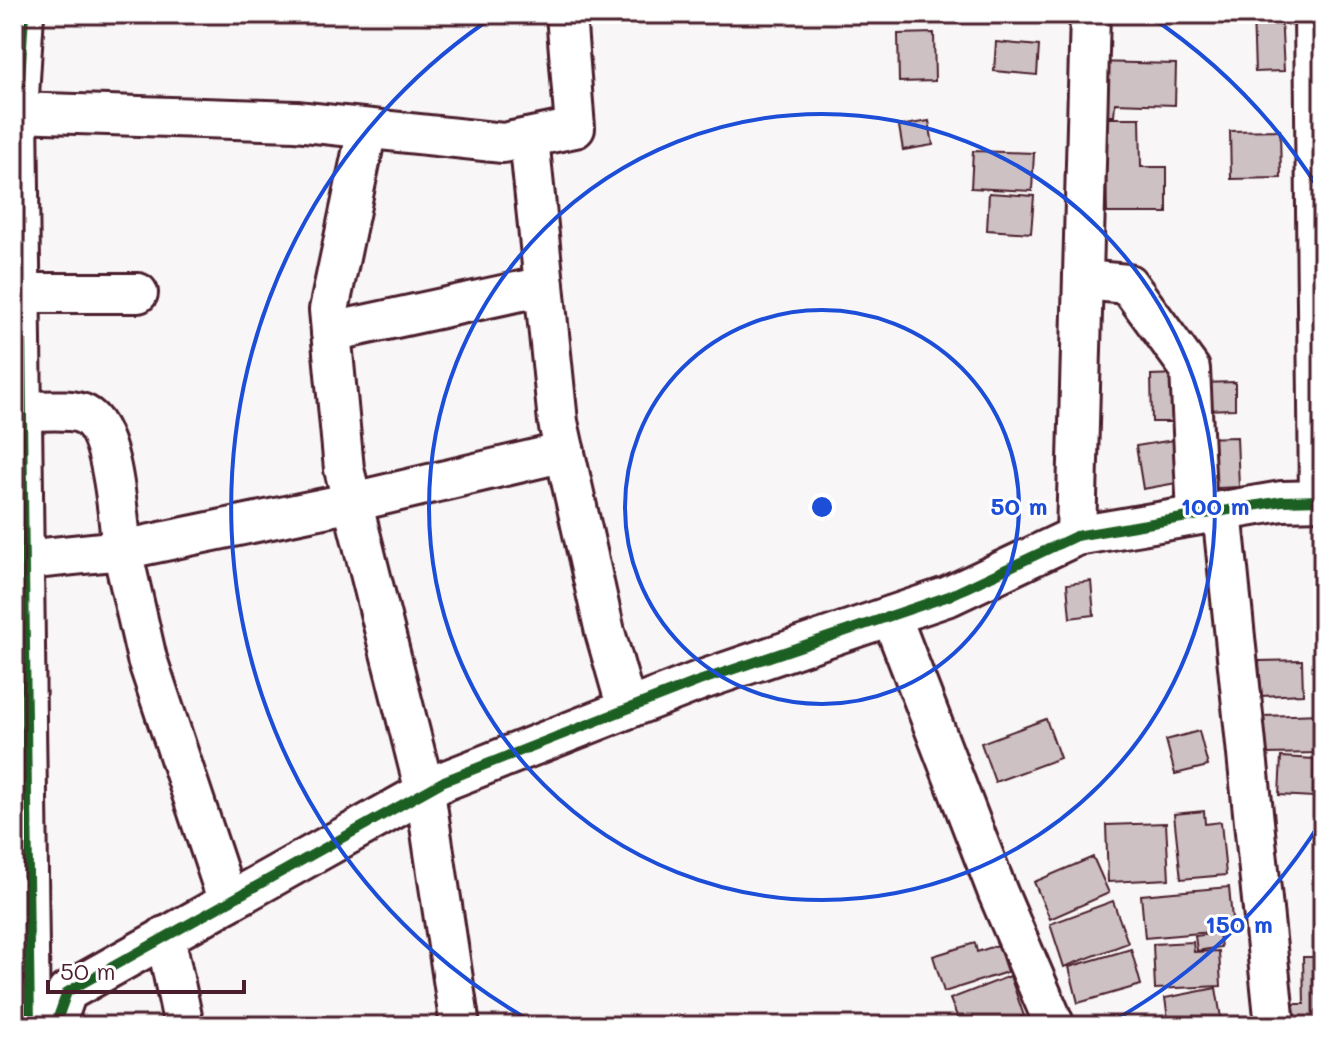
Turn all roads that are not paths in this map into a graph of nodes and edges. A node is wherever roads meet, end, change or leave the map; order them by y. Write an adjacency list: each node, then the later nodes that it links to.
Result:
1 (24, 14): 5 (street)
2 (566, 14): 7 (street)
3 (1090, 14): 8 (street)
4 (1314, 14): 15 (street)
5 (16, 112): 6 (street); 10 (street)
6 (367, 129): 7 (street); 12 (street)
7 (529, 138): 9 (street)
8 (1083, 280): 17 (street); 18 (street)
9 (544, 286): 12 (street); 14 (street)
10 (21, 293): 11 (street); 13 (street)
11 (138, 293)
12 (331, 332): 16 (street)
13 (22, 411): 19 (street); 20 (street)
14 (565, 452): 16 (street); 23 (street)
15 (1321, 500): 17 (street)
16 (353, 502): 19 (street); 24 (street)
17 (1209, 513): 18 (street); 32 (street)
18 (1076, 536): 22 (street)
19 (122, 550): 20 (street); 25 (street)
20 (24, 560): 21 (street)
21 (19, 601): 27 (street)
22 (891, 616): 23 (street); 31 (street)
23 (627, 709): 24 (street)
24 (425, 792): 25 (street); 30 (street)
25 (228, 902): 26 (street)
26 (165, 936): 28 (street); 29 (street)
27 (30, 1026)
28 (55, 1026)
29 (184, 1026)
30 (460, 1026)
31 (1055, 1026)
32 (1275, 1026)

